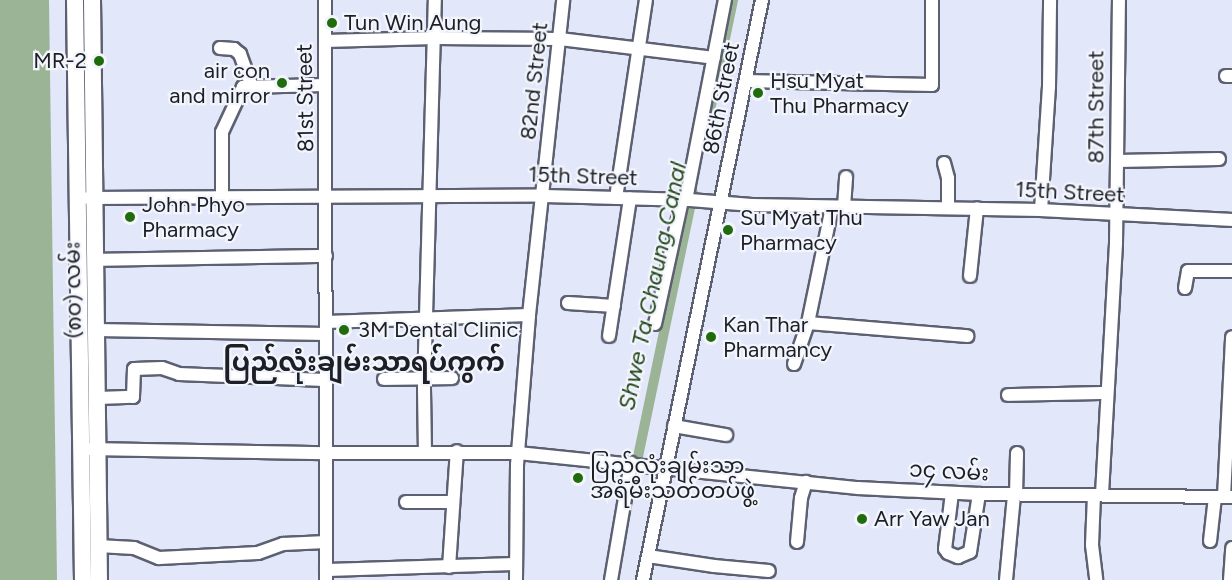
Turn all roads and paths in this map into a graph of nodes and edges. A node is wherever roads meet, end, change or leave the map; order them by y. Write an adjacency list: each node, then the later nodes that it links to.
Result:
1 (75, 0): 29 (main road, (၈၀) လမ်း)
2 (92, 0): 30 (main road, (၈၀) လမ်း)
3 (325, 0): 14 (street, 81st Street)
4 (435, 0): 12 (street)
5 (564, 0): 13 (street, 82nd Street)
6 (645, 0): 16 (street)
7 (724, 0): 17 (street)
8 (762, 0): 18 (street, 86th Street)
9 (932, 0): 18 (street)
10 (1050, 0): 38 (street)
11 (1119, 0): 22 (street, 87th Street)
12 (435, 38): 13 (street); 14 (street); 25 (street)
13 (560, 39): 16 (street); 27 (street, 82nd Street)
14 (325, 41): 20 (street, 81st Street)
15 (220, 48): 19 (street)
16 (639, 48): 17 (street); 31 (street)
17 (714, 58): 33 (street)
18 (746, 81): 34 (street, 86th Street)
19 (251, 85): 20 (street); 28 (street)
20 (325, 85): 26 (street, 81st Street)
21 (1219, 159): 22 (street)
22 (1117, 161): 39 (street, 87th Street)
23 (944, 163): 36 (street)
24 (846, 177): 35 (street)
25 (430, 194): 26 (street, 15th Street); 27 (street, 15th Street); 49 (street)
26 (327, 196): 28 (street, 15th Street); 41 (street, 81st Street)
27 (544, 196): 31 (street, 15th Street); 48 (street, 82nd Street)
28 (222, 197): 30 (street, 15th Street)
29 (77, 198): 30 (street, 15th Street); 68 (main road, (၈၀) လမ်း)
30 (95, 198): 42 (main road, (၈၀) လမ်း)
31 (616, 198): 32 (street, 15th Street)
32 (630, 199): 33 (street, 15th Street); 47 (street)
33 (691, 201): 34 (street, 15th Street); 51 (street)
34 (722, 204): 35 (street, 15th Street); 66 (street, 86th Street)
35 (838, 207): 36 (street, 15th Street); 50 (street)
36 (948, 208): 37 (street, 15th Street)
37 (977, 208): 38 (street, 15th Street); 44 (street)
38 (1041, 210): 39 (street, 15th Street)
39 (1116, 215): 40 (street, 15th Street); 63 (street, 87th Street)
40 (1232, 220)
41 (326, 256): 42 (street); 52 (street, 81st Street)
42 (95, 260): 53 (main road, (၈၀) လမ်း)
43 (1232, 271): 45 (street)
44 (970, 276)
45 (1185, 288)
46 (568, 303): 47 (street)
47 (614, 306): 54 (street)
48 (530, 315): 49 (street); 72 (street, 82nd Street)
49 (427, 320): 52 (street); 62 (street)
50 (808, 323): 55 (street); 58 (street)
51 (655, 324)
52 (326, 328): 53 (street); 61 (street, 81st Street)
53 (96, 330): 65 (main road, (၈၀) လမ်း)
54 (609, 336)
55 (967, 336)
56 (1232, 337): 57 (street)
57 (1232, 351): 81 (street)
58 (794, 364)
59 (452, 378): 62 (street)
60 (384, 379): 62 (street)
61 (324, 380): 65 (street); 70 (street, 81st Street)
62 (424, 380): 71 (street)
63 (1107, 393): 64 (street); 79 (street, 87th Street)
64 (1008, 395)
65 (98, 398): 68 (main road, (၈၀) လမ်း)
66 (674, 426): 67 (street); 75 (street, 86th Street)
67 (726, 435)
68 (88, 449): 70 (street, ၁၄ လမ်း); 87 (main road, (၈၀) လမ်း); 94 (main road, (၈၀) လမ်း)
69 (457, 451): 71 (street, ၁၄ လမ်း); 72 (street, ၁၄ လမ်း); 83 (street)
70 (326, 453): 71 (street, ၁၄ လမ်း); 85 (street, 81st Street)
71 (425, 453)
72 (518, 453): 74 (street, ၁၄ လမ်း); 90 (street, 82nd Street)
73 (1017, 453): 80 (street)
74 (631, 463): 75 (street, ၁၄ လမ်း); 97 (street)
75 (665, 466): 76 (street, ၁၄ လမ်း); 89 (street, 86th Street)
76 (806, 482): 77 (street, ၁၄ လမ်း); 86 (street)
77 (952, 493): 78 (street, ၁၄ လမ်း); 78 (street)
78 (979, 494): 80 (street, ၁၄ လမ်း)
79 (1098, 494): 80 (street, ၁၄ လမ်း); 81 (street, ၁၄ လမ်း); 100 (street, 87th Street)
80 (1015, 495): 99 (street)
81 (1224, 497): 84 (street)
82 (406, 502): 83 (street)
83 (453, 502): 91 (street)
84 (1210, 541)
85 (326, 542): 87 (street); 93 (street, 81st Street)
86 (797, 542)
87 (98, 546): 95 (main road, (၈၀) လမ်း)
88 (1232, 548): 101 (street)
89 (648, 556): 92 (street); 98 (street, 86th Street)
90 (516, 564): 91 (street); 96 (street, 82nd Street)
91 (448, 567): 93 (street)
92 (769, 571)
93 (326, 575)
94 (83, 580)
95 (99, 580)
96 (516, 580)
97 (611, 580)
98 (643, 580)
99 (1006, 580)
100 (1096, 580)
101 (1230, 580)

